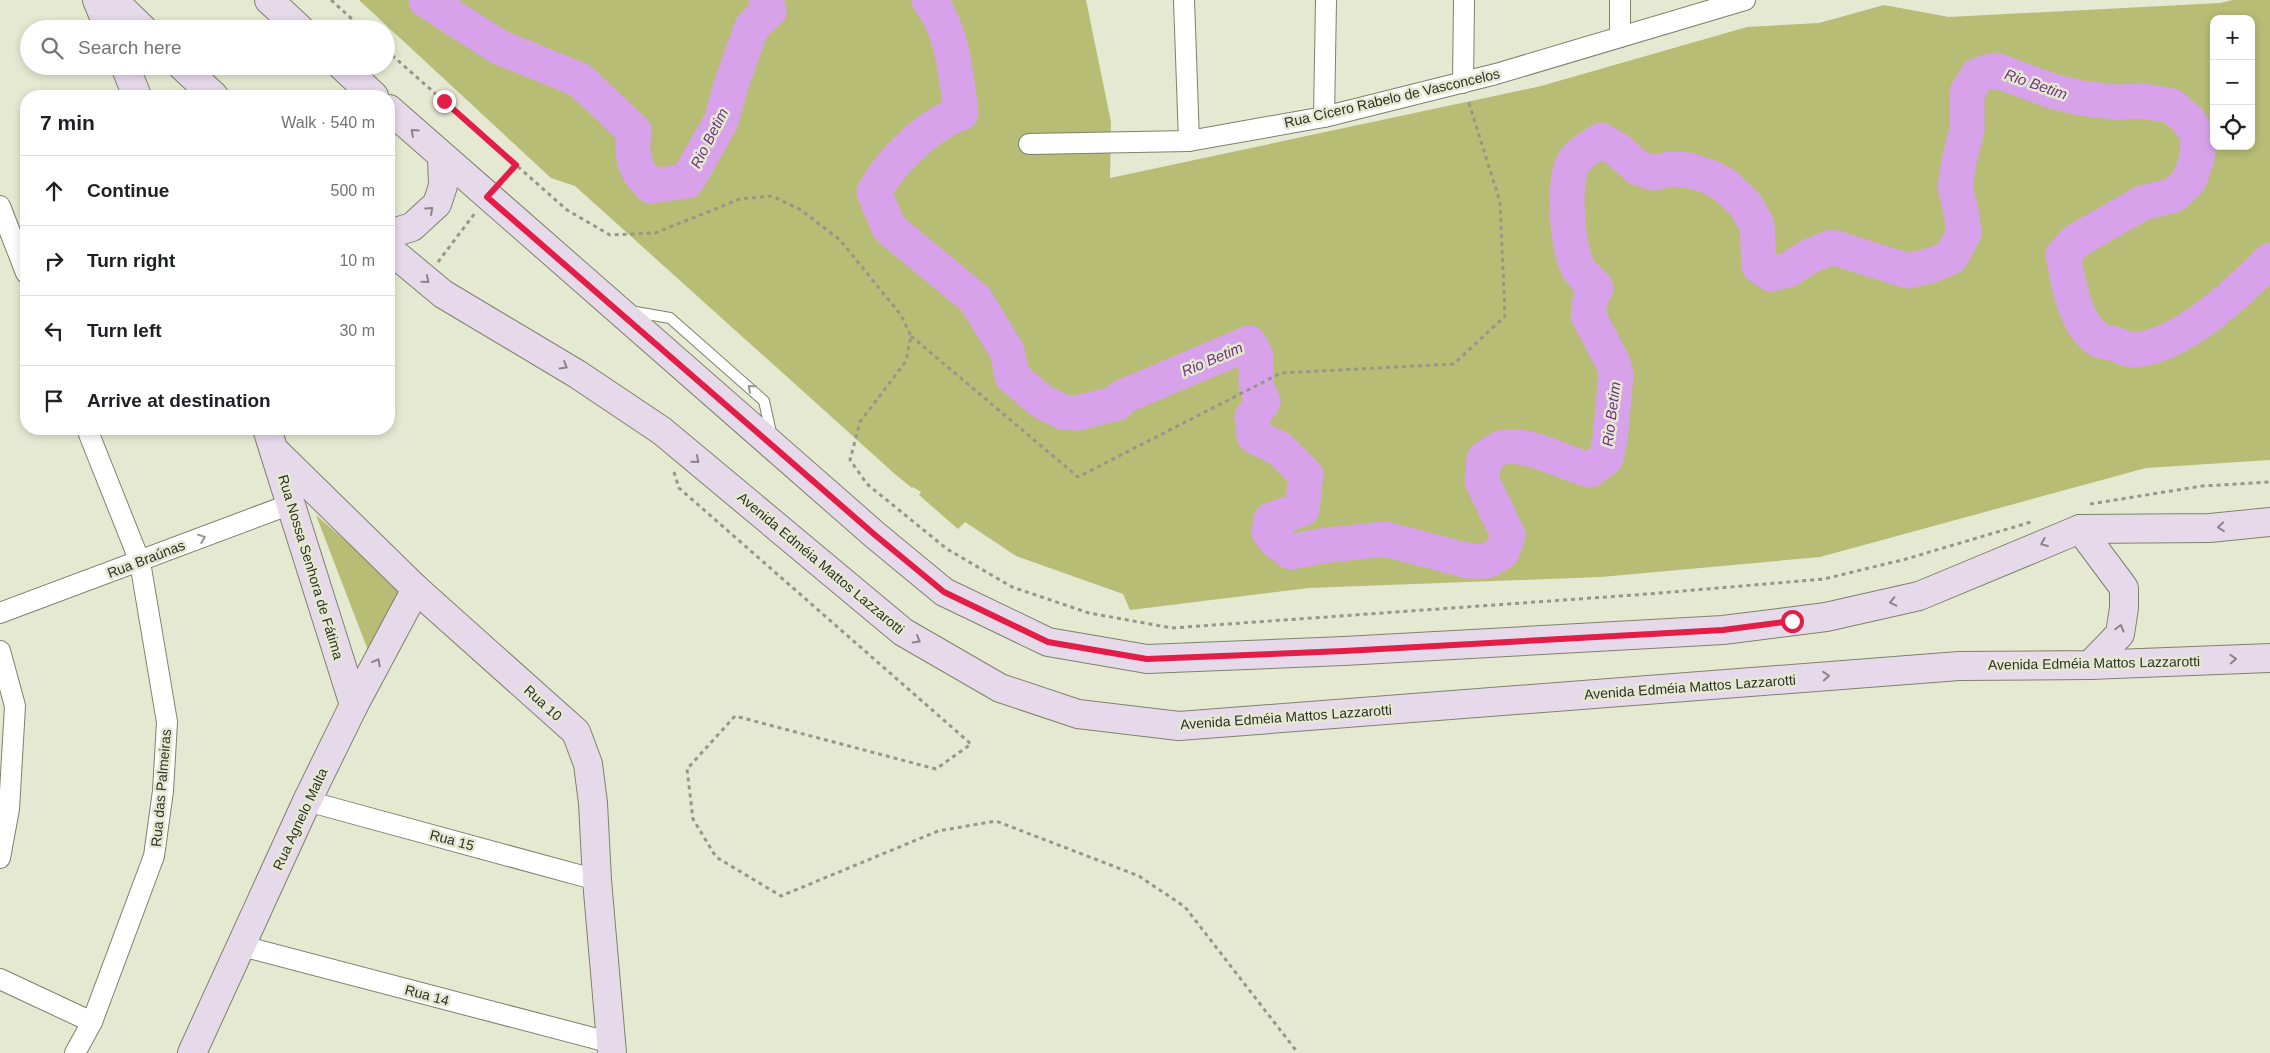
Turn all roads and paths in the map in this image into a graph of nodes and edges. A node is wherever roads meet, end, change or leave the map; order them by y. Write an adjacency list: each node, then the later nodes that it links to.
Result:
1 (97, 0): 10 (main road)
2 (113, 0): 11 (main road)
3 (269, 0): 12 (main road)
4 (330, 0): 13 (path)
5 (1184, 0): 25 (street)
6 (1326, 0): 24 (street)
7 (1464, 0): 19 (street)
8 (1620, 0): 14 (street)
9 (1745, 0): 14 (street, Rua Cícero Rabelo de Vasconcelos)
10 (105, 20)
11 (134, 20)
12 (290, 20)
13 (353, 20)
14 (1620, 37): 19 (street, Rua Cícero Rabelo de Vasconcelos)
15 (395, 58): 28 (path)
16 (129, 75): 20 (main road)
17 (192, 75): 21 (main road)
18 (352, 75): 22 (main road)
19 (1463, 83): 24 (street, Rua Cícero Rabelo de Vasconcelos); 35 (path)
20 (135, 90)
21 (208, 90)
22 (368, 90)
23 (395, 115): 27 (main road, one-way to 23)
24 (1324, 117): 25 (street, Rua Cícero Rabelo de Vasconcelos)
25 (1189, 141): 26 (street, Rua Cícero Rabelo de Vasconcelos)
26 (1029, 144)
27 (442, 158): 29 (main road); 31 (main road, one-way to 27)
28 (516, 165): 29 (path); 35 (path)
29 (487, 197): 34 (path); 41 (main road, one-way to 29)
30 (0, 206): 33 (street)
31 (395, 232)
32 (395, 254): 34 (main road, Avenida Edméia Mattos Lazzarotti)
33 (20, 258)
34 (425, 279): 49 (main road, Avenida Edméia Mattos Lazzarotti, one-way to 49)
35 (911, 336): 42 (path)
36 (89, 435): 44 (street, Rua das Palmeiras)
37 (271, 440): 40 (main road, Rua Nossa Senhora de Fátima); 45 (main road, Rua 10)
38 (671, 464): 60 (path)
39 (2270, 482): 41 (path)
40 (291, 504): 44 (street, Rua Braúnas, one-way to 40); 50 (main road, Rua Nossa Senhora de Fátima)
41 (2082, 517): 43 (main road, one-way to 41); 49 (main road, one-way to 41)
42 (2032, 521)
43 (2270, 522)
44 (140, 562): 46 (street, Rua Braúnas); 56 (street, Rua das Palmeiras)
45 (416, 589): 50 (main road, Rua Agnelo Malta, one-way to 45); 53 (main road, Rua 10)
46 (0, 613)
47 (0, 651): 52 (street)
48 (2270, 658): 49 (main road, Avenida Edméia Mattos Lazzarotti, one-way to 48)
49 (2090, 665)
50 (354, 705): 51 (main road, Rua Agnelo Malta)
51 (307, 801): 53 (street, Rua 15); 54 (main road, Rua Agnelo Malta)
52 (0, 858)
53 (597, 880): 57 (main road, Rua 10)
54 (242, 946): 57 (street, Rua 14); 59 (main road, Rua Agnelo Malta)
55 (0, 979): 56 (street)
56 (92, 1022): 58 (street, Rua das Palmeiras)
57 (612, 1048)
58 (75, 1053)
59 (192, 1053)
60 (1298, 1053)

